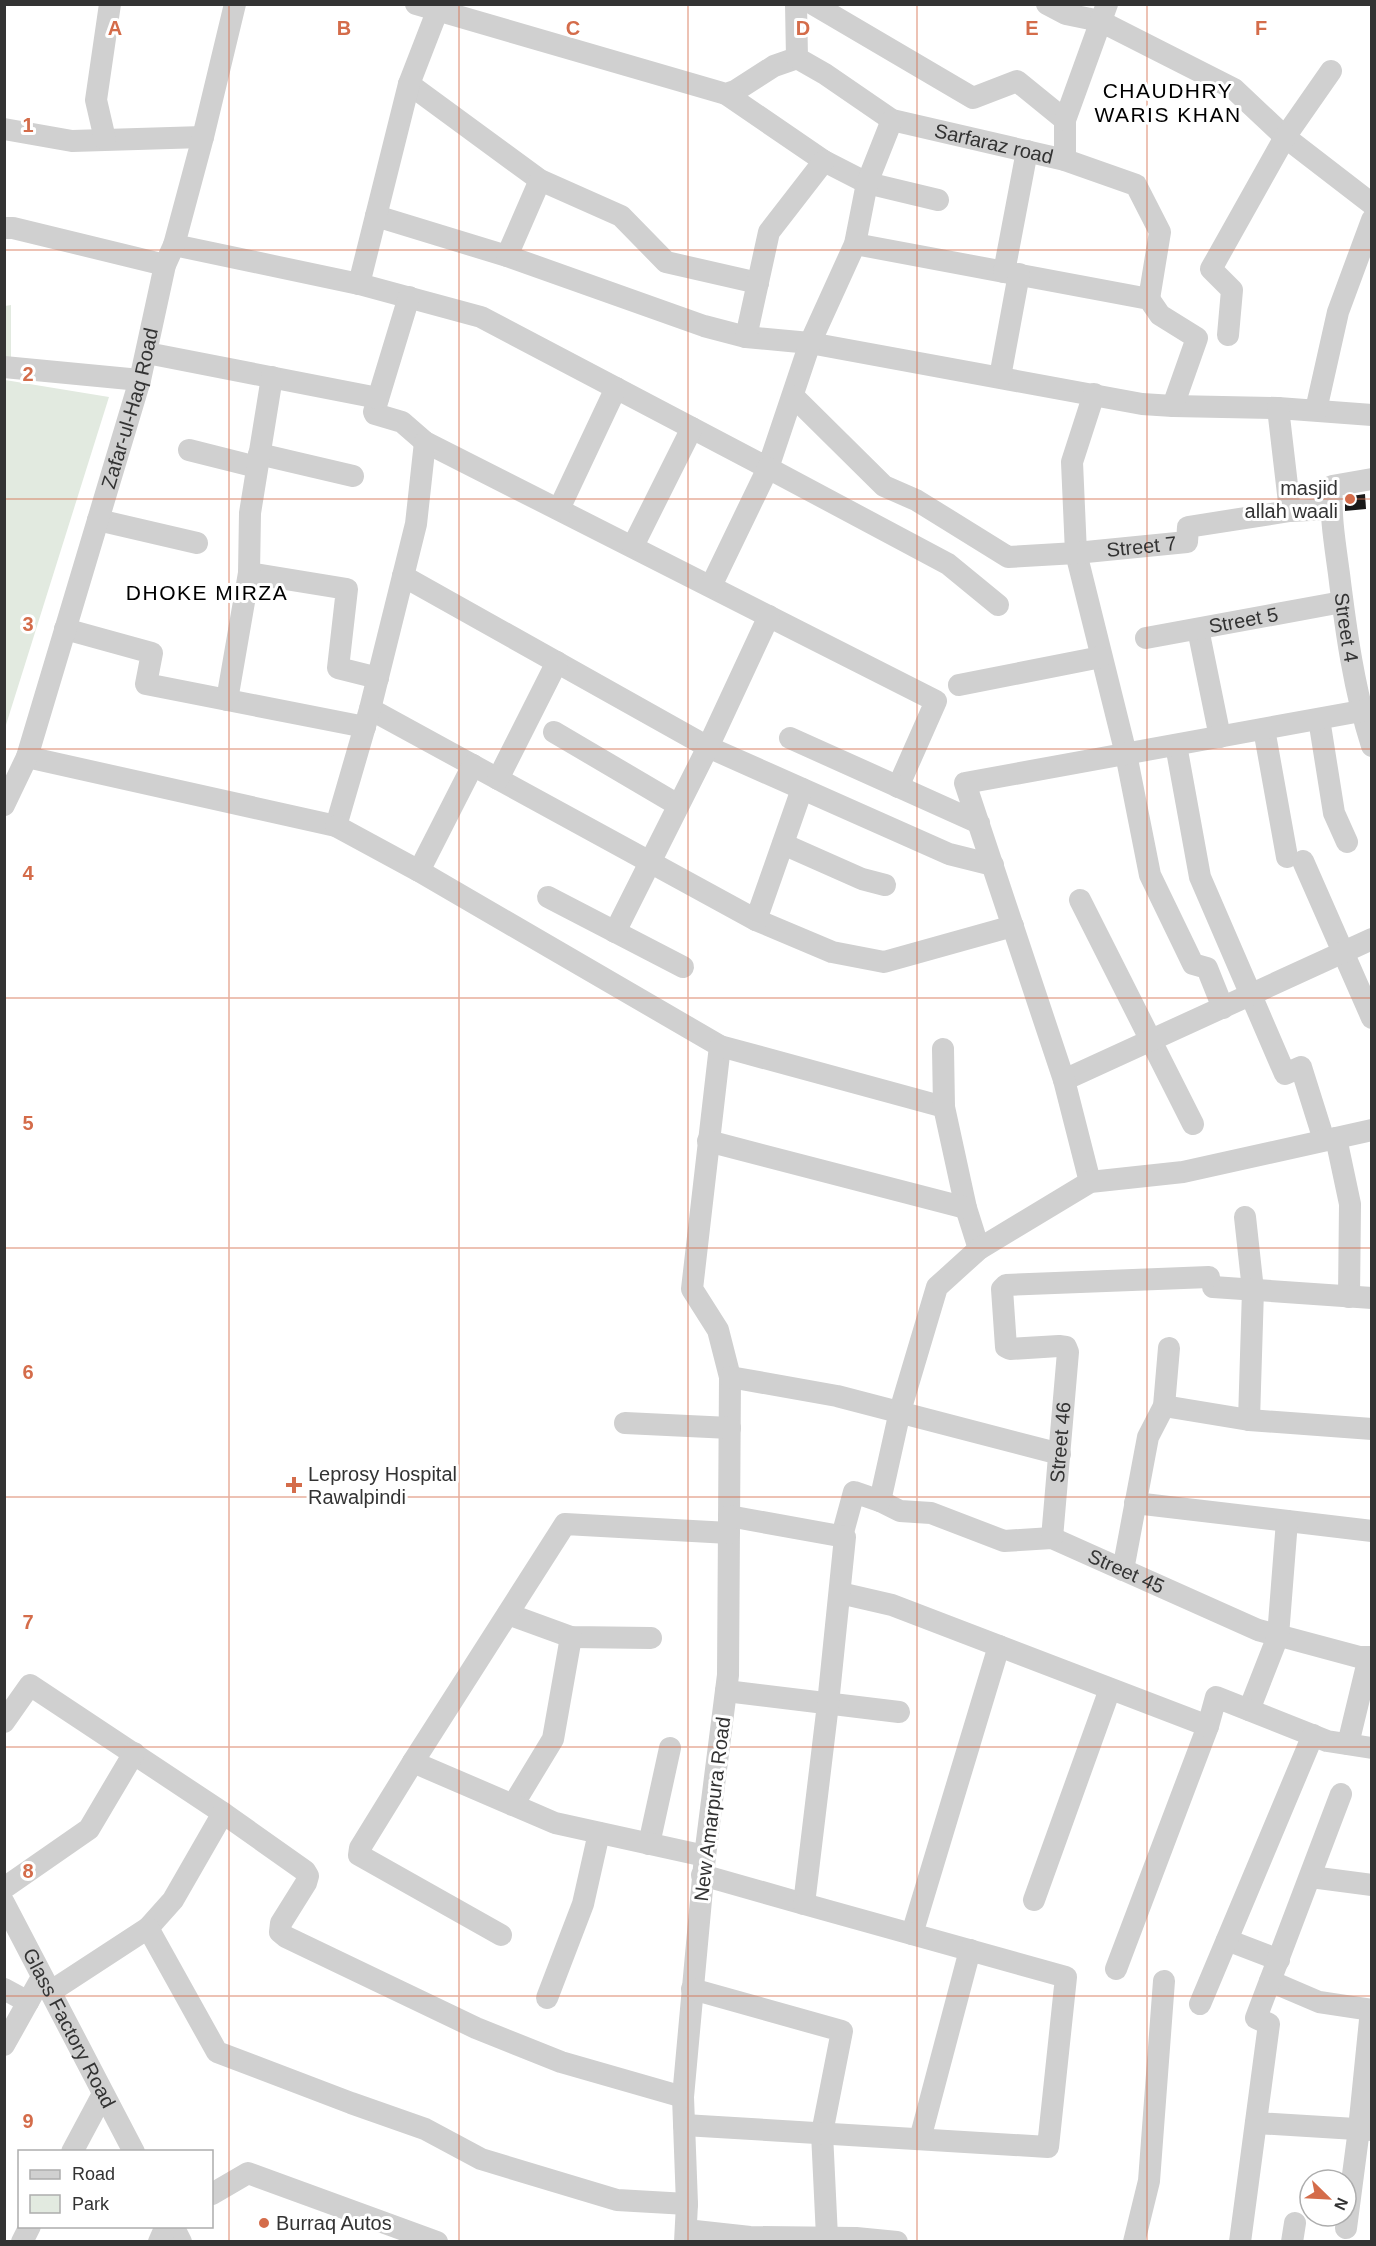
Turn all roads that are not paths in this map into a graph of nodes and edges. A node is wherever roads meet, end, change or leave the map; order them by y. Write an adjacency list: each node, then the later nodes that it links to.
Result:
1 (110, 4): 18 (street)
2 (235, 4): 16 (street, Zafar-ul-Haq Road)
3 (416, 4): 7 (street)
4 (796, 4): 9 (street)
5 (813, 4): 14 (street)
6 (1047, 4): 8 (street)
7 (438, 8): 11 (street); 12 (street)
8 (1104, 13): 14 (street); 17 (street)
9 (797, 58): 12 (street); 13 (street, Sarfaraz road)
10 (1331, 71): 17 (street)
11 (408, 84): 22 (street); 26 (street)
12 (726, 94): 21 (street)
13 (892, 120): 19 (street, Sarfaraz road); 23 (street)
14 (1065, 120): 20 (street)
15 (4, 129): 18 (street)
16 (203, 137): 18 (street); 30 (street, Zafar-ul-Haq Road)
17 (1285, 137): 25 (street); 37 (street)
18 (105, 139)
19 (1027, 151): 20 (street, Sarfaraz road); 32 (street)
20 (1065, 160): 36 (street, Sarfaraz road)
21 (824, 161): 23 (street); 33 (street)
22 (540, 180): 31 (street); 33 (street)
23 (867, 183): 24 (street); 29 (street)
24 (938, 200)
25 (1371, 204)
26 (376, 216): 31 (street); 34 (street)
27 (1371, 220): 51 (street)
28 (4, 228): 30 (street)
29 (855, 244): 32 (street); 39 (street)
30 (170, 255): 34 (street); 40 (street, Zafar-ul-Haq Road)
31 (507, 256): 38 (street)
32 (1012, 273): 36 (street); 43 (street)
33 (758, 283): 38 (street)
34 (359, 284): 35 (street)
35 (409, 297): 45 (street); 48 (street)
36 (1149, 298): 49 (street)
37 (1227, 335)
38 (746, 337): 39 (street)
39 (810, 343): 43 (street); 47 (street)
40 (147, 353): 42 (street); 44 (street, Zafar-ul-Haq Road)
41 (4, 367): 44 (street)
42 (272, 377): 48 (street); 56 (street)
43 (1000, 377): 46 (street)
44 (140, 380): 63 (street, Zafar-ul-Haq Road)
45 (616, 388): 53 (street); 60 (street)
46 (1094, 394): 49 (street); 66 (street)
47 (793, 396): 57 (street); 66 (street, Street 7)
48 (378, 398): 54 (street)
49 (1173, 406): 50 (street)
50 (1278, 408): 51 (street); 62 (street)
51 (1316, 410): 52 (street)
52 (1371, 415)
53 (692, 428): 57 (street); 65 (street)
54 (425, 441): 60 (street); 68 (street)
55 (189, 450): 56 (street)
56 (258, 460): 58 (street); 67 (street)
57 (768, 468): 69 (street); 71 (street)
58 (353, 476)
59 (1371, 479): 61 (street)
60 (559, 509): 65 (street)
61 (1331, 509): 62 (street, Street 7); 70 (street, Street 4)
62 (1290, 511): 66 (street, Street 7)
63 (98, 520): 64 (street); 74 (street, Zafar-ul-Haq Road)
64 (197, 543)
65 (633, 546): 69 (street)
66 (1076, 553): 76 (street)
67 (249, 573): 78 (street); 80 (street)
68 (403, 576): 77 (street); 78 (street)
69 (711, 586): 72 (street)
70 (1342, 602): 73 (street, Street 5); 81 (street, Street 4)
71 (998, 605)
72 (769, 616): 90 (street); 95 (street)
73 (1198, 628): 75 (street, Street 5); 86 (street)
74 (65, 629): 80 (street); 92 (street, Zafar-ul-Haq Road)
75 (1146, 638)
76 (1101, 657): 79 (street); 91 (street)
77 (557, 663): 90 (street); 94 (street)
78 (378, 678): 82 (street)
79 (959, 685)
80 (227, 700): 82 (street)
81 (1366, 710): 83 (street); 89 (street, Street 4)
82 (368, 718): 93 (street); 100 (street)
83 (1319, 719): 84 (street); 101 (street)
84 (1264, 729): 86 (street); 113 (street)
85 (554, 732): 98 (street)
86 (1220, 737): 88 (street)
87 (790, 738): 95 (street)
88 (1176, 745): 91 (street); 115 (street)
89 (1371, 746)
90 (708, 747): 96 (street); 98 (street)
91 (1126, 754): 99 (street); 116 (street)
92 (27, 757): 97 (street, Zafar-ul-Haq Road); 100 (street)
93 (473, 765): 94 (street); 105 (street)
94 (498, 779): 103 (street)
95 (898, 787): 99 (street)
96 (802, 789): 102 (street); 104 (street)
97 (4, 805)
98 (678, 805): 103 (street)
99 (979, 823): 104 (street)
100 (336, 826): 105 (street)
101 (1347, 842)
102 (783, 844): 106 (street); 109 (street)
103 (649, 861): 109 (street); 111 (street)
104 (993, 865): 110 (street)
105 (419, 871): 119 (street)
106 (885, 885)
107 (548, 897): 111 (street)
108 (1080, 900): 118 (street)
109 (756, 920): 110 (street)
110 (1013, 926): 121 (street)
111 (615, 932): 114 (street)
112 (1371, 939): 113 (street)
113 (1342, 953): 115 (street); 117 (street)
114 (683, 967)
115 (1250, 995): 116 (street); 125 (street)
116 (1223, 1008): 118 (street)
117 (1371, 1018)
118 (1150, 1041): 121 (street); 123 (street)
119 (720, 1046): 122 (street); 126 (street, New Amarpura Road)
120 (943, 1049): 122 (street)
121 (1064, 1080): 127 (street)
122 (944, 1107): 128 (street)
123 (1193, 1125)
124 (1371, 1130): 125 (street)
125 (1330, 1139): 127 (street); 132 (street)
126 (708, 1141): 128 (street); 134 (street, New Amarpura Road)
127 (1090, 1182): 130 (street)
128 (966, 1208): 130 (street)
129 (1245, 1217): 131 (street)
130 (979, 1249): 136 (street)
131 (1253, 1290): 132 (street); 137 (street); 141 (street, Street 46)
132 (1360, 1297)
133 (1169, 1348): 135 (street)
134 (730, 1377): 136 (street); 139 (street, New Amarpura Road)
135 (1164, 1406): 137 (street); 143 (street)
136 (900, 1411): 141 (street); 142 (street)
137 (1250, 1420): 140 (street)
138 (625, 1423): 139 (street)
139 (730, 1428): 145 (street, New Amarpura Road)
140 (1371, 1430)
141 (1060, 1454): 148 (street, Street 46)
142 (880, 1501): 147 (street, Street 45); 148 (street, Street 45)
143 (1135, 1503): 144 (street); 149 (street)
144 (1287, 1521): 146 (street); 153 (street)
145 (729, 1524): 147 (street); 151 (street); 158 (street, New Amarpura Road)
146 (1371, 1531)
147 (842, 1536): 150 (street)
148 (1052, 1538): 149 (street, Street 45)
149 (1123, 1570): 153 (street, Street 45)
150 (840, 1593): 155 (street); 159 (street)
151 (508, 1614): 152 (street); 169 (street)
152 (571, 1636): 154 (street); 171 (street)
153 (1278, 1636): 156 (street, Street 45); 160 (street)
154 (651, 1638)
155 (999, 1646): 157 (street); 183 (street)
156 (1370, 1657): 165 (street)
157 (1110, 1689): 163 (street); 179 (street)
158 (726, 1691): 159 (street); 175 (street, New Amarpura Road)
159 (828, 1704): 161 (street); 181 (street)
160 (1249, 1710): 163 (street); 164 (street)
161 (899, 1712)
162 (4, 1722): 168 (street)
163 (1208, 1726): 188 (street)
164 (1313, 1736): 165 (street); 185 (street)
165 (1348, 1744): 167 (street)
166 (670, 1748): 174 (street)
167 (1371, 1748)
168 (134, 1753): 172 (street); 178 (street)
169 (413, 1762): 171 (street); 184 (street)
170 (1341, 1794): 176 (street)
171 (513, 1805): 173 (street)
172 (223, 1812): 182 (street); 200 (street)
173 (599, 1833): 174 (street); 194 (street)
174 (649, 1844): 175 (street)
175 (704, 1865): 181 (street); 193 (street, New Amarpura Road)
176 (1311, 1877): 177 (street); 187 (street)
177 (1371, 1886)
178 (4, 1888)
179 (1034, 1900)
180 (4, 1903): 191 (street, Glass Factory Road)
181 (804, 1904): 183 (street)
182 (148, 1928): 191 (street); 210 (street)
183 (912, 1934): 186 (street)
184 (501, 1935)
185 (1227, 1940): 187 (street); 196 (street)
186 (970, 1950): 205 (street); 205 (street)
187 (1279, 1959): 190 (street)
188 (1116, 1969)
189 (1164, 1981): 216 (street)
190 (1270, 1981): 197 (street); 201 (street)
191 (46, 1984): 195 (street); 199 (street, Glass Factory Road)
192 (4, 1989): 195 (street)
193 (692, 1989): 200 (street, New Amarpura Road); 204 (street)
194 (547, 1998)
195 (28, 2002): 198 (street)
196 (1200, 2004)
197 (1371, 2010): 203 (street)
198 (4, 2045)
199 (103, 2094): 206 (street); 207 (street, Glass Factory Road)
200 (683, 2097): 202 (street, New Amarpura Road)
201 (1256, 2123): 203 (street); 217 (street)
202 (684, 2125): 204 (street); 210 (street, New Amarpura Road)
203 (1365, 2130): 208 (street)
204 (822, 2133): 205 (street); 213 (street)
205 (920, 2139)
206 (73, 2150)
207 (133, 2150)
208 (1358, 2168)
209 (213, 2193): 211 (street)
210 (687, 2204): 212 (street, New Amarpura Road)
211 (395, 2234): 214 (street)
212 (686, 2236): 213 (street)
213 (827, 2237): 215 (street)
214 (437, 2241)
215 (897, 2241)
216 (1134, 2241)
217 (1240, 2241)

